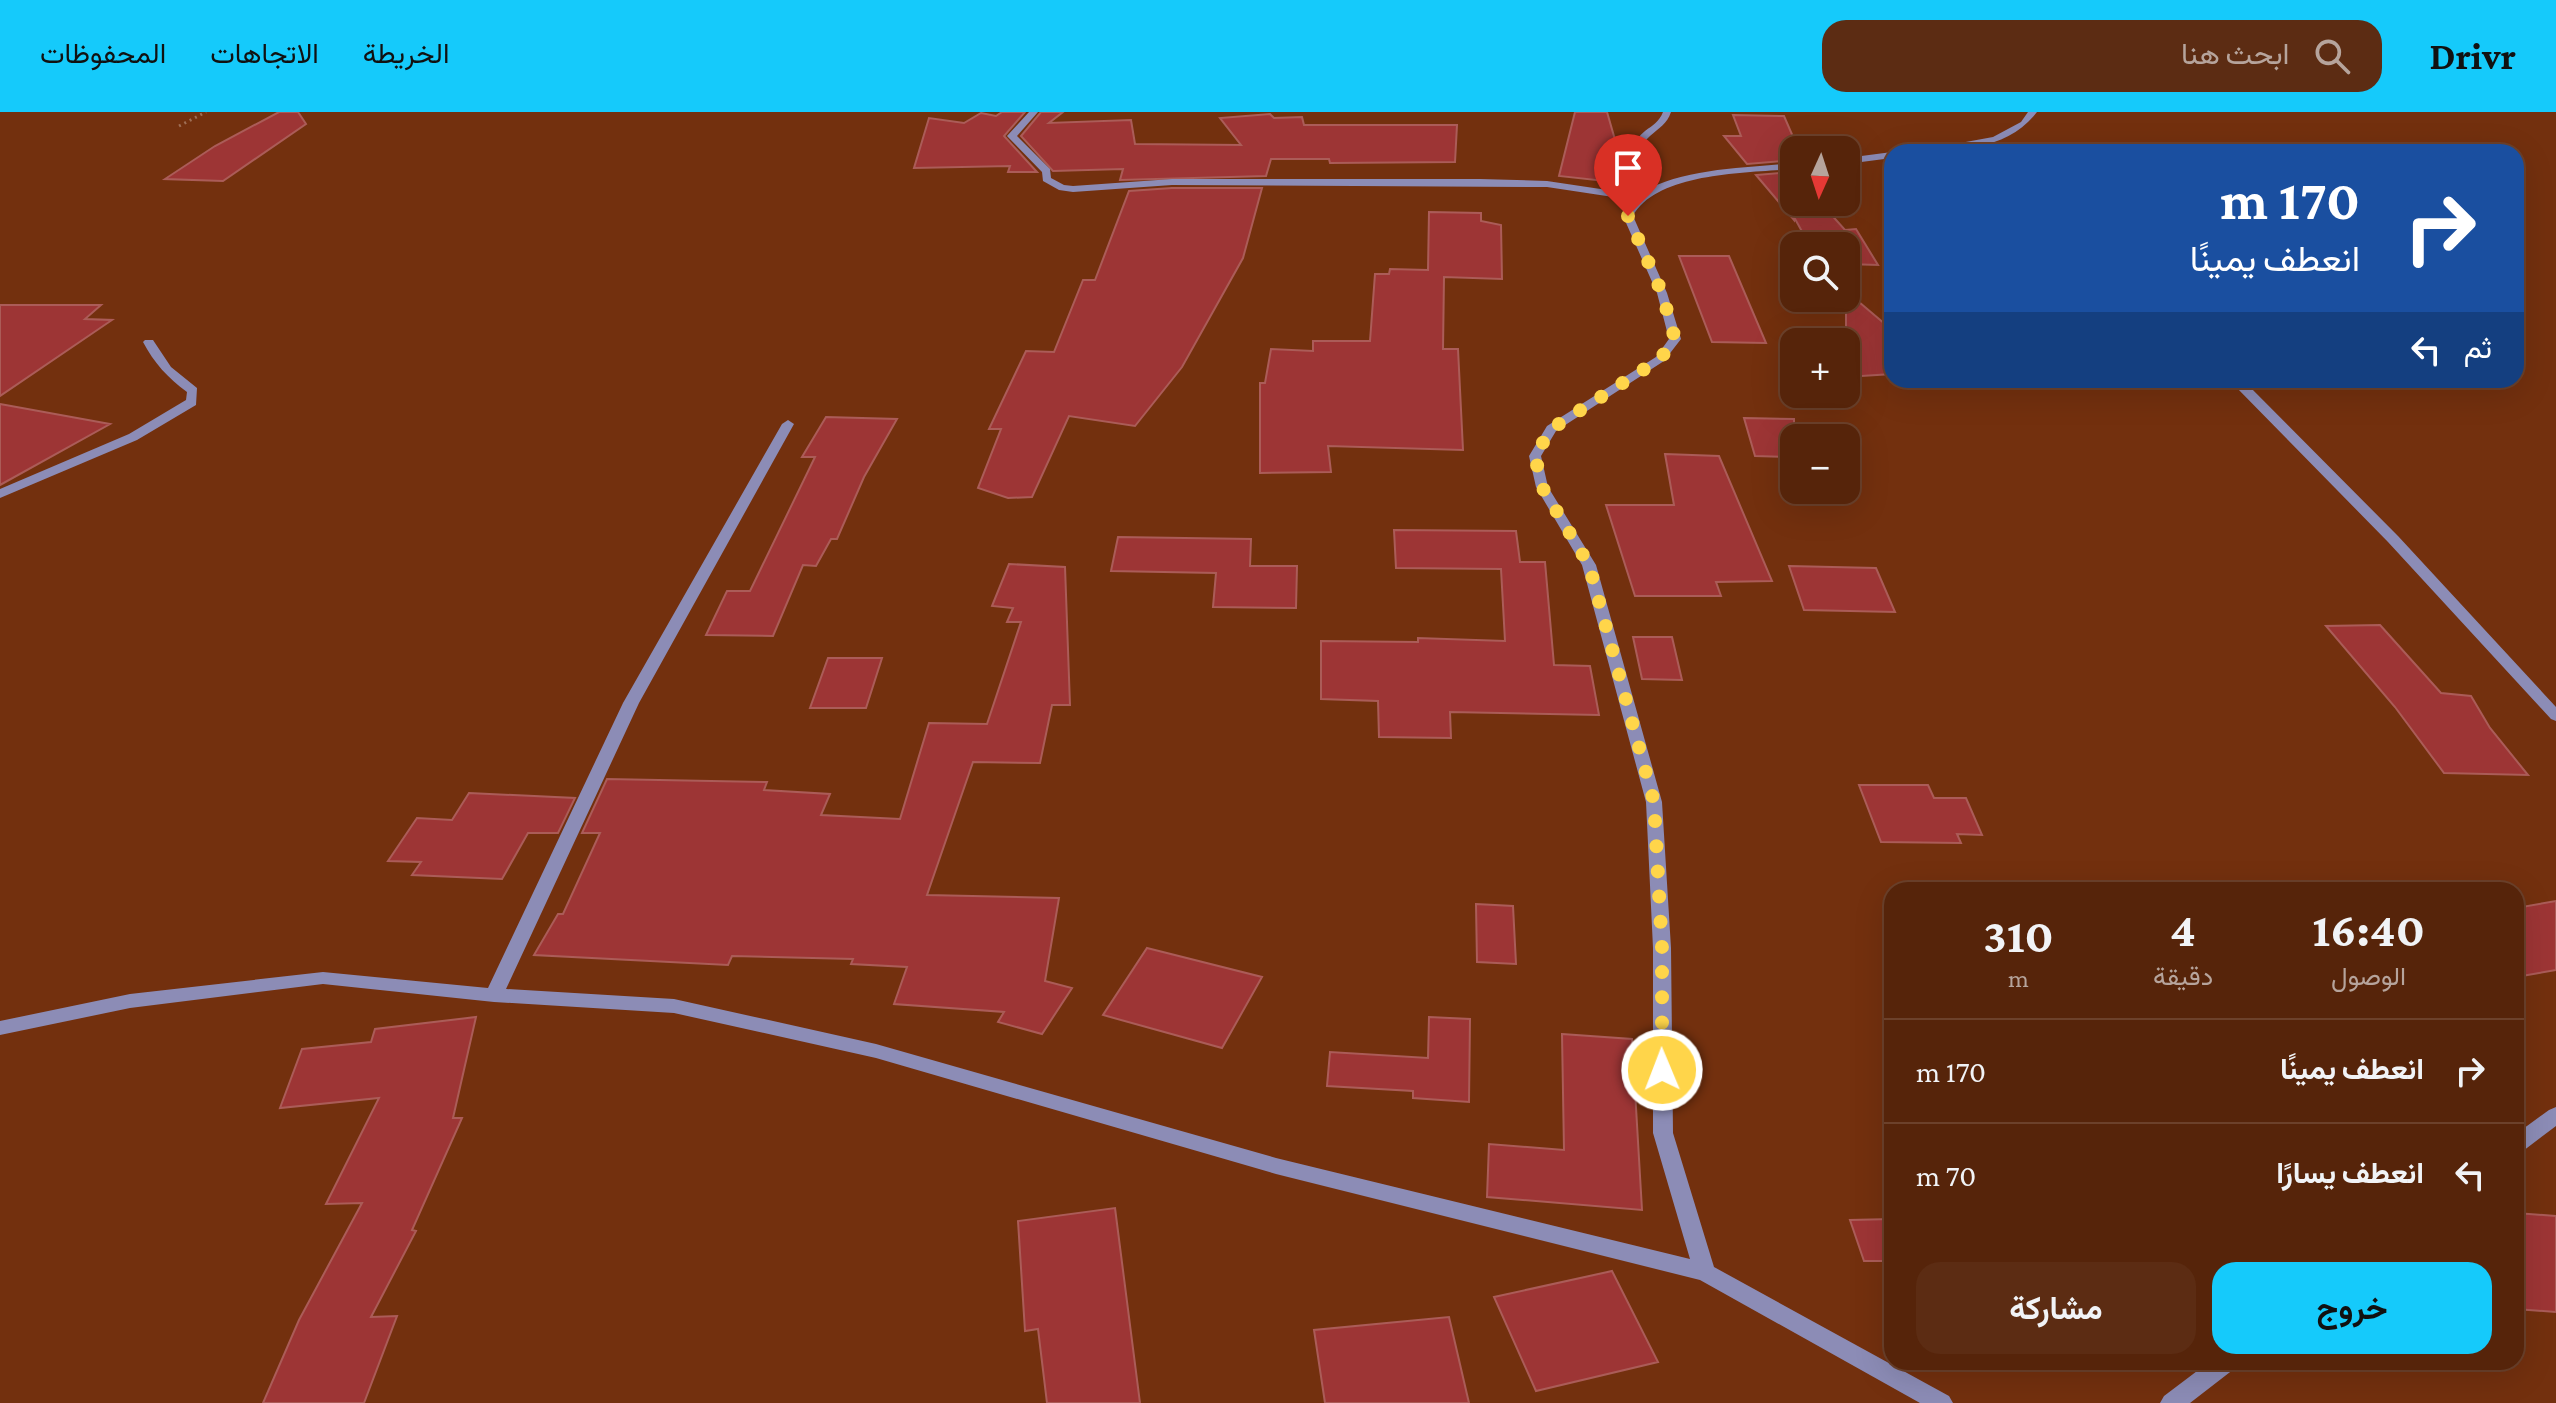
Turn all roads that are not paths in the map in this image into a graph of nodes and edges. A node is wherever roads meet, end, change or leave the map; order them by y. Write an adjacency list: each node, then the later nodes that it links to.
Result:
1 (1034, 112): 8 (street)
2 (1667, 112): 8 (street)
3 (2033, 112): 4 (street)
4 (1961, 144)
5 (1884, 156): 6 (street)
6 (1860, 159)
7 (1780, 167): 8 (street)
8 (1639, 198): 18 (street)
9 (149, 342): 12 (street)
10 (2244, 388): 13 (street)
11 (788, 424): 14 (street)
12 (0, 494)
13 (2556, 716)
14 (494, 995): 15 (street); 18 (street)
15 (0, 1028)
16 (2556, 1115): 17 (street)
17 (2524, 1139)
18 (1705, 1272): 20 (street)
19 (2215, 1370): 21 (street)
20 (1941, 1403)
21 (2172, 1403)

